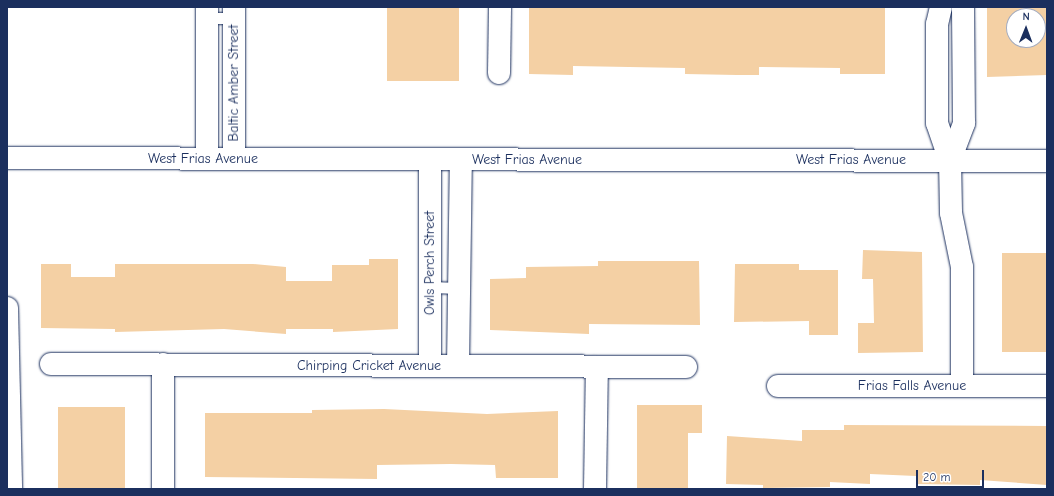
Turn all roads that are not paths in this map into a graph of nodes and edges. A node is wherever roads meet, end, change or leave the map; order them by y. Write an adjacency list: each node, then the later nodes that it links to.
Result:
1 (500, 7): 8 (street)
2 (941, 7): 6 (street)
3 (963, 7): 7 (street)
4 (234, 12): 5 (lane); 11 (street, Baltic Amber Street)
5 (207, 13): 10 (street, Baltic Amber Street)
6 (937, 49): 7 (lane); 14 (street)
7 (965, 49): 14 (street)
8 (499, 73)
9 (7, 158): 10 (street, West Frias Avenue)
10 (206, 159): 11 (street, West Frias Avenue)
11 (234, 160): 12 (street, West Frias Avenue)
12 (430, 160): 13 (street, West Frias Avenue); 16 (street, Owls Perch Street)
13 (461, 160): 14 (street, West Frias Avenue); 17 (street, Owls Perch Street)
14 (950, 160): 15 (street, West Frias Avenue); 26 (street)
15 (1047, 161)
16 (430, 288): 17 (lane); 21 (street, Owls Perch Street)
17 (460, 288): 22 (street, Owls Perch Street)
18 (7, 308): 28 (street)
19 (51, 364): 20 (street, Chirping Cricket Avenue)
20 (163, 364): 21 (street, Chirping Cricket Avenue); 29 (street)
21 (430, 366): 22 (street, Chirping Cricket Avenue)
22 (458, 366): 23 (street, Chirping Cricket Avenue)
23 (597, 367): 24 (street, Chirping Cricket Avenue); 30 (street)
24 (686, 368)
25 (778, 386): 26 (street, Frias Falls Avenue)
26 (962, 386): 27 (street, Frias Falls Avenue)
27 (1047, 386)
28 (11, 489)
29 (163, 489)
30 (596, 489)

